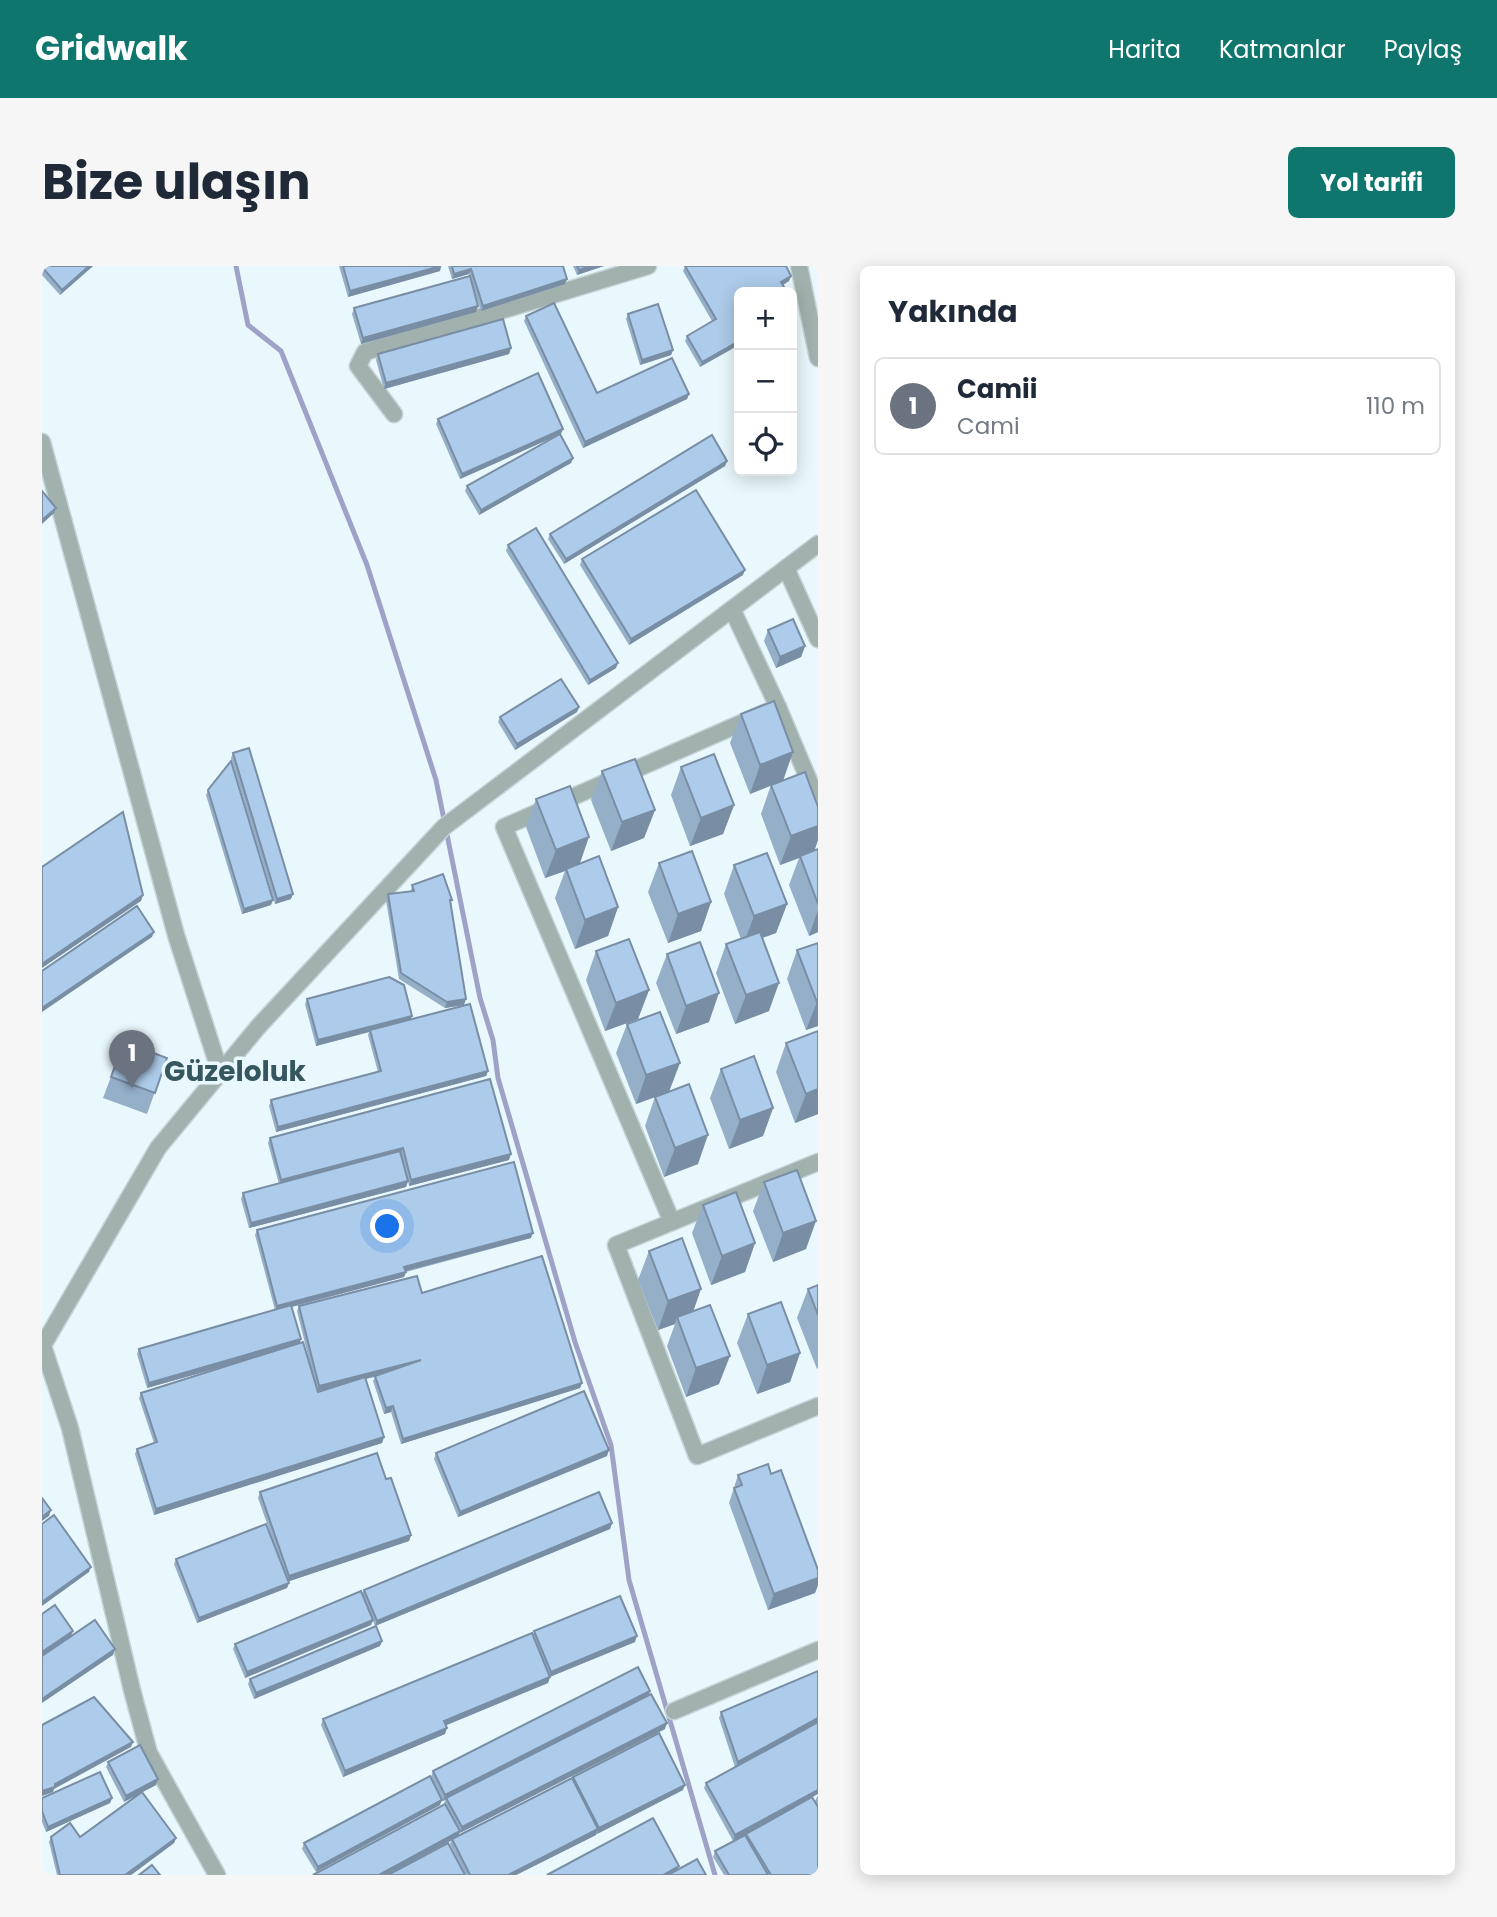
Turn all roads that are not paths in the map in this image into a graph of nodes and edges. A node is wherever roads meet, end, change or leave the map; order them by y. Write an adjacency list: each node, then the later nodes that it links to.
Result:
1 (648, 266): 4 (street)
2 (799, 266): 3 (street)
3 (818, 358)
4 (394, 414)
5 (42, 442): 12 (street)
6 (818, 544): 7 (street)
7 (786, 568): 8 (street); 9 (street)
8 (732, 609): 10 (street); 12 (street)
9 (818, 639)
10 (778, 707): 11 (street); 14 (street)
11 (818, 802)
12 (220, 1072): 15 (street)
13 (818, 1162): 14 (street)
14 (672, 1222): 16 (street)
15 (43, 1347): 19 (street)
16 (818, 1406)
17 (818, 1650): 18 (street)
18 (674, 1711)
19 (218, 1875)

